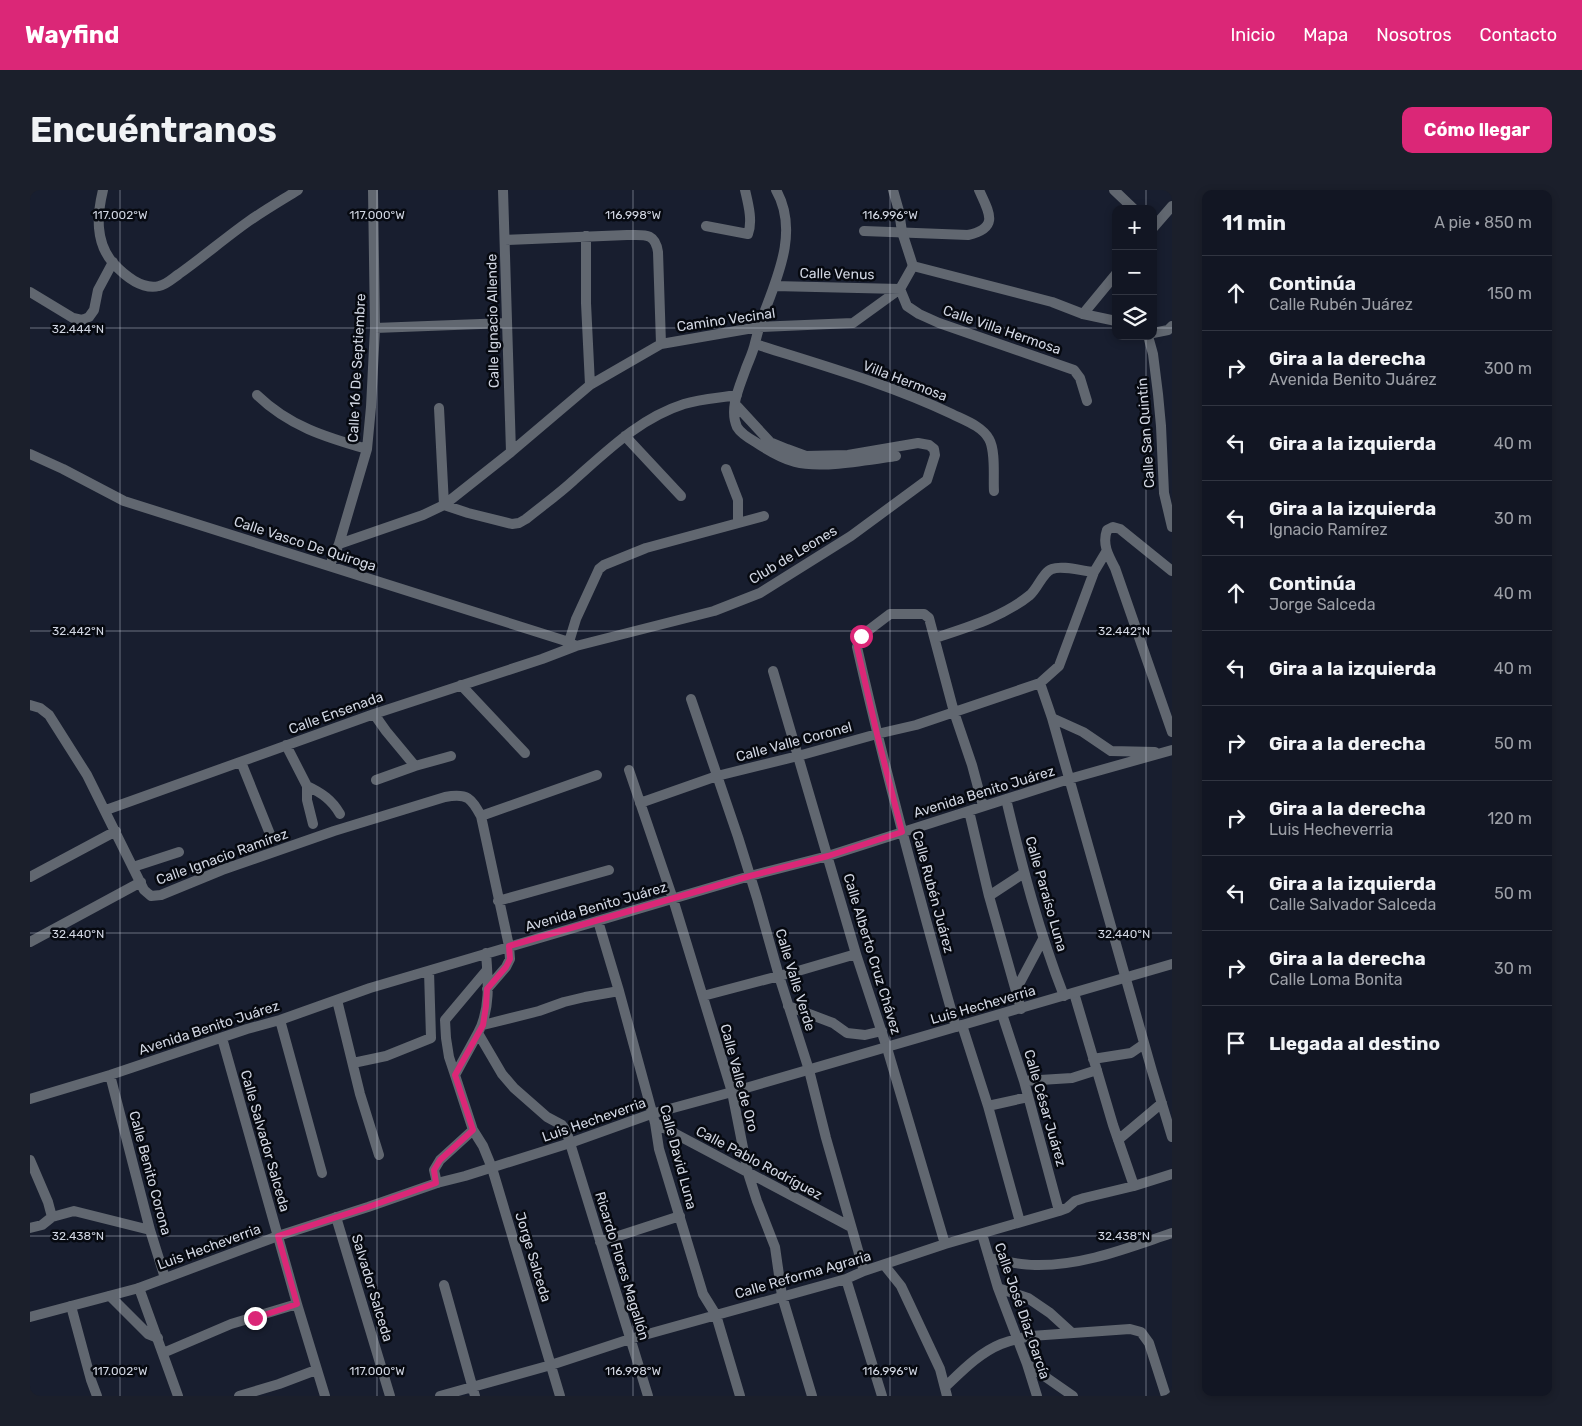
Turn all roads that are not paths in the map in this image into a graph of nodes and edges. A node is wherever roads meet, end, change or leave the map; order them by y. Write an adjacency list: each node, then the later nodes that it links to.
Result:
1 (103, 190): 18 (street)
2 (298, 190): 18 (street)
3 (373, 190): 29 (street, Calle 16 De Septiembre)
4 (503, 190): 17 (street, Calle Ignacio Allende)
5 (745, 190): 13 (street)
6 (776, 190): 21 (street)
7 (893, 190): 15 (street)
8 (979, 190): 15 (street)
9 (1114, 190): 10 (street)
10 (1130, 205)
11 (1172, 206): 12 (street)
12 (1157, 223)
13 (706, 226)
14 (864, 231): 15 (street)
15 (902, 232): 19 (street)
16 (586, 236): 17 (street); 32 (street); 34 (street)
17 (505, 240): 26 (street, Calle Ignacio Allende)
18 (113, 262): 23 (street)
19 (913, 266): 22 (street, Camino Vecinal); 24 (street)
20 (1112, 279): 24 (street)
21 (774, 286): 22 (street, Calle Venus); 28 (street)
22 (900, 289): 28 (street, Camino Vecinal); 37 (street, Calle Villa Hermosa)
23 (30, 292)
24 (1083, 314): 25 (street)
25 (1112, 320)
26 (506, 324): 29 (street); 41 (street, Calle Ignacio Allende)
27 (1172, 326): 30 (street)
28 (759, 327): 32 (street, Camino Vecinal); 33 (street)
29 (375, 328): 40 (street, Calle 16 De Septiembre)
30 (1157, 332)
31 (1149, 340): 46 (street, Calle San Quintín)
32 (661, 344): 34 (street, Camino Vecinal)
33 (755, 344): 36 (street); 45 (street, Villa Hermosa)
34 (590, 385): 41 (street, Camino Vecinal)
35 (257, 395): 40 (street)
36 (736, 400): 39 (street); 43 (street); 58 (street, Club de Leones)
37 (1087, 401)
38 (439, 408): 48 (street)
39 (625, 436): 47 (street); 48 (street)
40 (367, 448): 52 (street, Calle 16 De Septiembre)
41 (511, 452): 48 (street, Camino Vecinal)
42 (30, 454): 54 (street, Calle Vasco De Quiroga)
43 (896, 456)
44 (726, 469): 50 (street)
45 (994, 491)
46 (1168, 491): 51 (street, Calle San Quintín)
47 (680, 496)
48 (444, 504): 52 (street, Camino Vecinal)
49 (764, 516): 50 (street)
50 (738, 522): 58 (street)
51 (1172, 527)
52 (339, 544): 54 (street)
53 (1106, 552): 55 (street); 56 (street); 67 (street)
54 (330, 565): 58 (street, Calle Vasco De Quiroga)
55 (1094, 572): 57 (street); 60 (street)
56 (1172, 572)
57 (936, 638): 64 (street); 68 (street, Calle Rubén Juárez)
58 (573, 644): 61 (street, Calle Ensenada)
59 (773, 671): 73 (street, Calle Alberto Cruz Chávez)
60 (1040, 683): 64 (street, Calle Valle Coronel); 66 (street)
61 (461, 685): 65 (street, Calle Ensenada); 71 (street)
62 (691, 699): 78 (street, Calle Valle Verde)
63 (30, 706): 85 (street, Calle Ignacio Ramírez)
64 (954, 712): 68 (street, Calle Valle Coronel); 84 (street)
65 (374, 714): 69 (street, Calle Ensenada); 75 (street)
66 (1052, 718): 70 (street); 79 (street)
67 (1172, 732)
68 (877, 734): 73 (street, Calle Valle Coronel); 91 (street, Calle Rubén Juárez)
69 (286, 745): 74 (street, Calle Ensenada); 81 (street)
70 (1169, 751): 79 (street, Avenida Benito Juárez)
71 (525, 753)
72 (451, 756): 75 (street)
73 (798, 756): 78 (street, Calle Valle Coronel); 94 (street, Calle Alberto Cruz Chávez)
74 (241, 762): 85 (street, Calle Ensenada); 92 (street)
75 (415, 766): 80 (street)
76 (629, 770): 83 (street, Calle Valle de Oro)
77 (598, 775): 88 (street)
78 (717, 776): 83 (street, Calle Valle Coronel); 99 (street, Calle Valle Verde)
79 (1069, 779): 82 (street, Avenida Benito Juárez); 114 (street)
80 (376, 780)
81 (307, 786): 87 (street); 89 (street)
82 (1006, 799): 84 (street, Avenida Benito Juárez); 97 (street, Calle Paraíso Luna)
83 (640, 803): 102 (street, Calle Valle de Oro)
84 (983, 806): 86 (street, Avenida Benito Juárez)
85 (106, 810): 90 (street, Calle Ignacio Ramírez)
86 (969, 811): 91 (street, Avenida Benito Juárez); 101 (street)
87 (340, 814)
88 (481, 816): 100 (street, Calle Ignacio Ramírez); 103 (street)
89 (313, 824)
90 (116, 831): 95 (street, Calle Ignacio Ramírez); 98 (street)
91 (902, 832): 94 (street, Avenida Benito Juárez); 126 (street, Calle Rubén Juárez)
92 (272, 839)
93 (179, 852): 95 (street)
94 (828, 856): 99 (street, Avenida Benito Juárez); 109 (street, Calle Alberto Cruz Chávez)
95 (133, 867): 100 (street, Calle Ignacio Ramírez)
96 (609, 870): 103 (street)
97 (1024, 873): 101 (street); 105 (street, Calle Paraíso Luna)
98 (30, 876)
99 (750, 876): 102 (street, Avenida Benito Juárez); 113 (street, Calle Valle Verde)
100 (141, 882): 106 (street)
101 (989, 896): 116 (street)
102 (673, 899): 104 (street, Avenida Benito Juárez); 119 (street, Calle Valle de Oro)
103 (498, 901): 107 (street)
104 (598, 921): 107 (street, Avenida Benito Juárez); 117 (street, Calle David Luna)
105 (1043, 939): 116 (street); 118 (street, Calle Paraíso Luna)
106 (30, 942)
107 (509, 946): 108 (street, Avenida Benito Juárez); 115 (street)
108 (486, 953): 111 (street); 112 (street, Avenida Benito Juárez)
109 (856, 954): 113 (street); 128 (street, Calle Alberto Cruz Chávez)
110 (1172, 964): 114 (street, Luis Hecheverria)
111 (487, 970): 115 (street); 125 (street)
112 (429, 971): 120 (street, Avenida Benito Juárez); 130 (street)
113 (778, 976): 119 (street); 121 (street, Calle Valle Verde)
114 (1126, 978): 118 (street, Luis Hecheverria); 131 (street)
115 (487, 989): 127 (street)
116 (1016, 990): 122 (street)
117 (619, 991): 127 (street); 145 (street, Calle David Luna)
118 (1069, 994): 122 (street, Luis Hecheverria); 133 (street, Calle Paraíso Luna)
119 (703, 996): 140 (street, Calle Valle de Oro)
120 (337, 1000): 124 (street, Avenida Benito Juárez); 134 (street)
121 (788, 1006): 128 (street); 135 (street, Calle Valle Verde)
122 (1021, 1008): 123 (street, Luis Hecheverria)
123 (1002, 1014): 126 (street, Luis Hecheverria); 139 (street, Calle César Juárez)
124 (280, 1020): 129 (street, Avenida Benito Juárez); 154 (street)
125 (445, 1020): 130 (street); 138 (street, Jorge Salceda)
126 (959, 1026): 132 (street, Luis Hecheverria); 144 (street, Calle Rubén Juárez)
127 (481, 1029): 138 (street); 149 (street, Ricardo Flores Magallón)
128 (882, 1032): 132 (street, Calle Alberto Cruz Chávez)
129 (222, 1038): 137 (street, Avenida Benito Juárez); 168 (street, Calle Salvador Salceda)
130 (431, 1038): 134 (street)
131 (1144, 1044): 133 (street); 143 (street)
132 (887, 1048): 135 (street, Luis Hecheverria); 170 (street, Calle Alberto Cruz Chávez)
133 (1094, 1060): 136 (street, Calle Paraíso Luna)
134 (353, 1063): 150 (street)
135 (809, 1070): 140 (street, Luis Hecheverria); 163 (street, Calle Valle Verde)
136 (1097, 1070): 139 (street); 148 (street, Calle Paraíso Luna)
137 (110, 1075): 142 (street, Avenida Benito Juárez); 165 (street, Calle Benito Corona)
138 (455, 1075): 146 (street, Jorge Salceda)
139 (1024, 1081): 141 (street, Calle César Juárez)
140 (732, 1092): 145 (street, Luis Hecheverria); 153 (street, Calle Valle de Oro)
141 (1028, 1097): 144 (street); 158 (street, Calle César Juárez)
142 (30, 1099)
143 (1162, 1103): 147 (street); 148 (street)
144 (988, 1106): 162 (street, Calle Rubén Juárez)
145 (653, 1119): 149 (street, Luis Hecheverria); 153 (street, Calle Pablo Rodríguez); 159 (street, Calle David Luna)
146 (473, 1130): 152 (street, Jorge Salceda); 156 (street)
147 (1172, 1137)
148 (1118, 1140): 157 (street, Calle Paraíso Luna)
149 (570, 1143): 152 (street, Luis Hecheverria); 169 (street, Ricardo Flores Magallón)
150 (380, 1155)
151 (30, 1160): 160 (street)
152 (492, 1168): 156 (street, Luis Hecheverria); 191 (street, Jorge Salceda)
153 (748, 1173): 163 (street, Calle Pablo Rodríguez); 180 (street, Calle Valle de Oro)
154 (322, 1174)
155 (1172, 1174): 157 (street, Calle Reforma Agraria)
156 (436, 1183): 161 (street, Luis Hecheverria)
157 (1134, 1186): 158 (street, Calle Reforma Agraria)
158 (1060, 1211): 162 (street, Calle Reforma Agraria)
159 (680, 1216): 169 (street); 183 (street, Calle David Luna)
160 (52, 1217): 164 (street); 165 (street)
161 (336, 1217): 168 (street, Luis Hecheverria); 200 (street, Salvador Salceda)
162 (1020, 1222): 167 (street, Calle Reforma Agraria)
163 (851, 1227): 173 (street, Calle Valle Verde)
164 (30, 1228)
165 (150, 1230): 174 (street, Calle Benito Corona)
166 (1172, 1233): 171 (street)
167 (982, 1234): 170 (street, Calle Reforma Agraria); 171 (street, Calle José Díaz García)
168 (278, 1236): 174 (street, Luis Hecheverria); 181 (street, Calle Salvador Salceda)
169 (600, 1242): 187 (street, Ricardo Flores Magallón)
170 (946, 1244): 172 (street, Calle Reforma Agraria)
171 (989, 1258): 178 (street, Calle José Díaz García)
172 (884, 1266): 173 (street, Calle Reforma Agraria); 194 (street)
173 (864, 1271): 175 (street, Calle Reforma Agraria)
174 (165, 1278): 177 (street, Luis Hecheverria)
175 (846, 1279): 180 (street, Calle Reforma Agraria); 206 (street)
176 (444, 1285): 193 (street)
177 (139, 1288): 179 (street, Luis Hecheverria); 186 (street)
178 (998, 1288): 185 (street); 188 (street, Calle José Díaz García)
179 (110, 1296): 182 (street, Luis Hecheverria); 186 (street)
180 (782, 1296): 183 (street, Calle Reforma Agraria); 205 (street, Calle Valle de Oro)
181 (297, 1304): 189 (street); 192 (street, Calle Salvador Salceda)
182 (72, 1306): 184 (street, Luis Hecheverria); 196 (street)
183 (716, 1315): 187 (street, Calle Reforma Agraria); 204 (street, Calle David Luna)
184 (30, 1317)
185 (1072, 1333): 188 (street); 209 (street)
186 (158, 1338): 189 (street)
187 (630, 1339): 191 (street, Calle Reforma Agraria); 203 (street, Ricardo Flores Magallón)
188 (1017, 1339): 190 (street, Calle José Díaz García); 194 (street)
189 (163, 1353): 197 (street)
190 (1027, 1364): 207 (street, Calle José Díaz García); 208 (street)
191 (550, 1365): 193 (street, Calle Reforma Agraria); 202 (street, Jorge Salceda)
192 (316, 1370): 198 (street); 199 (street, Calle Salvador Salceda)
193 (474, 1391): 201 (street, Calle Reforma Agraria)
194 (946, 1392)
195 (1172, 1394): 209 (street)
196 (97, 1396)
197 (178, 1396)
198 (239, 1396)
199 (325, 1396)
200 (390, 1396)
201 (440, 1396)
202 (560, 1396)
203 (648, 1396)
204 (740, 1396)
205 (812, 1396)
206 (882, 1396)
207 (1036, 1396)
208 (1073, 1396)
209 (1166, 1396)

